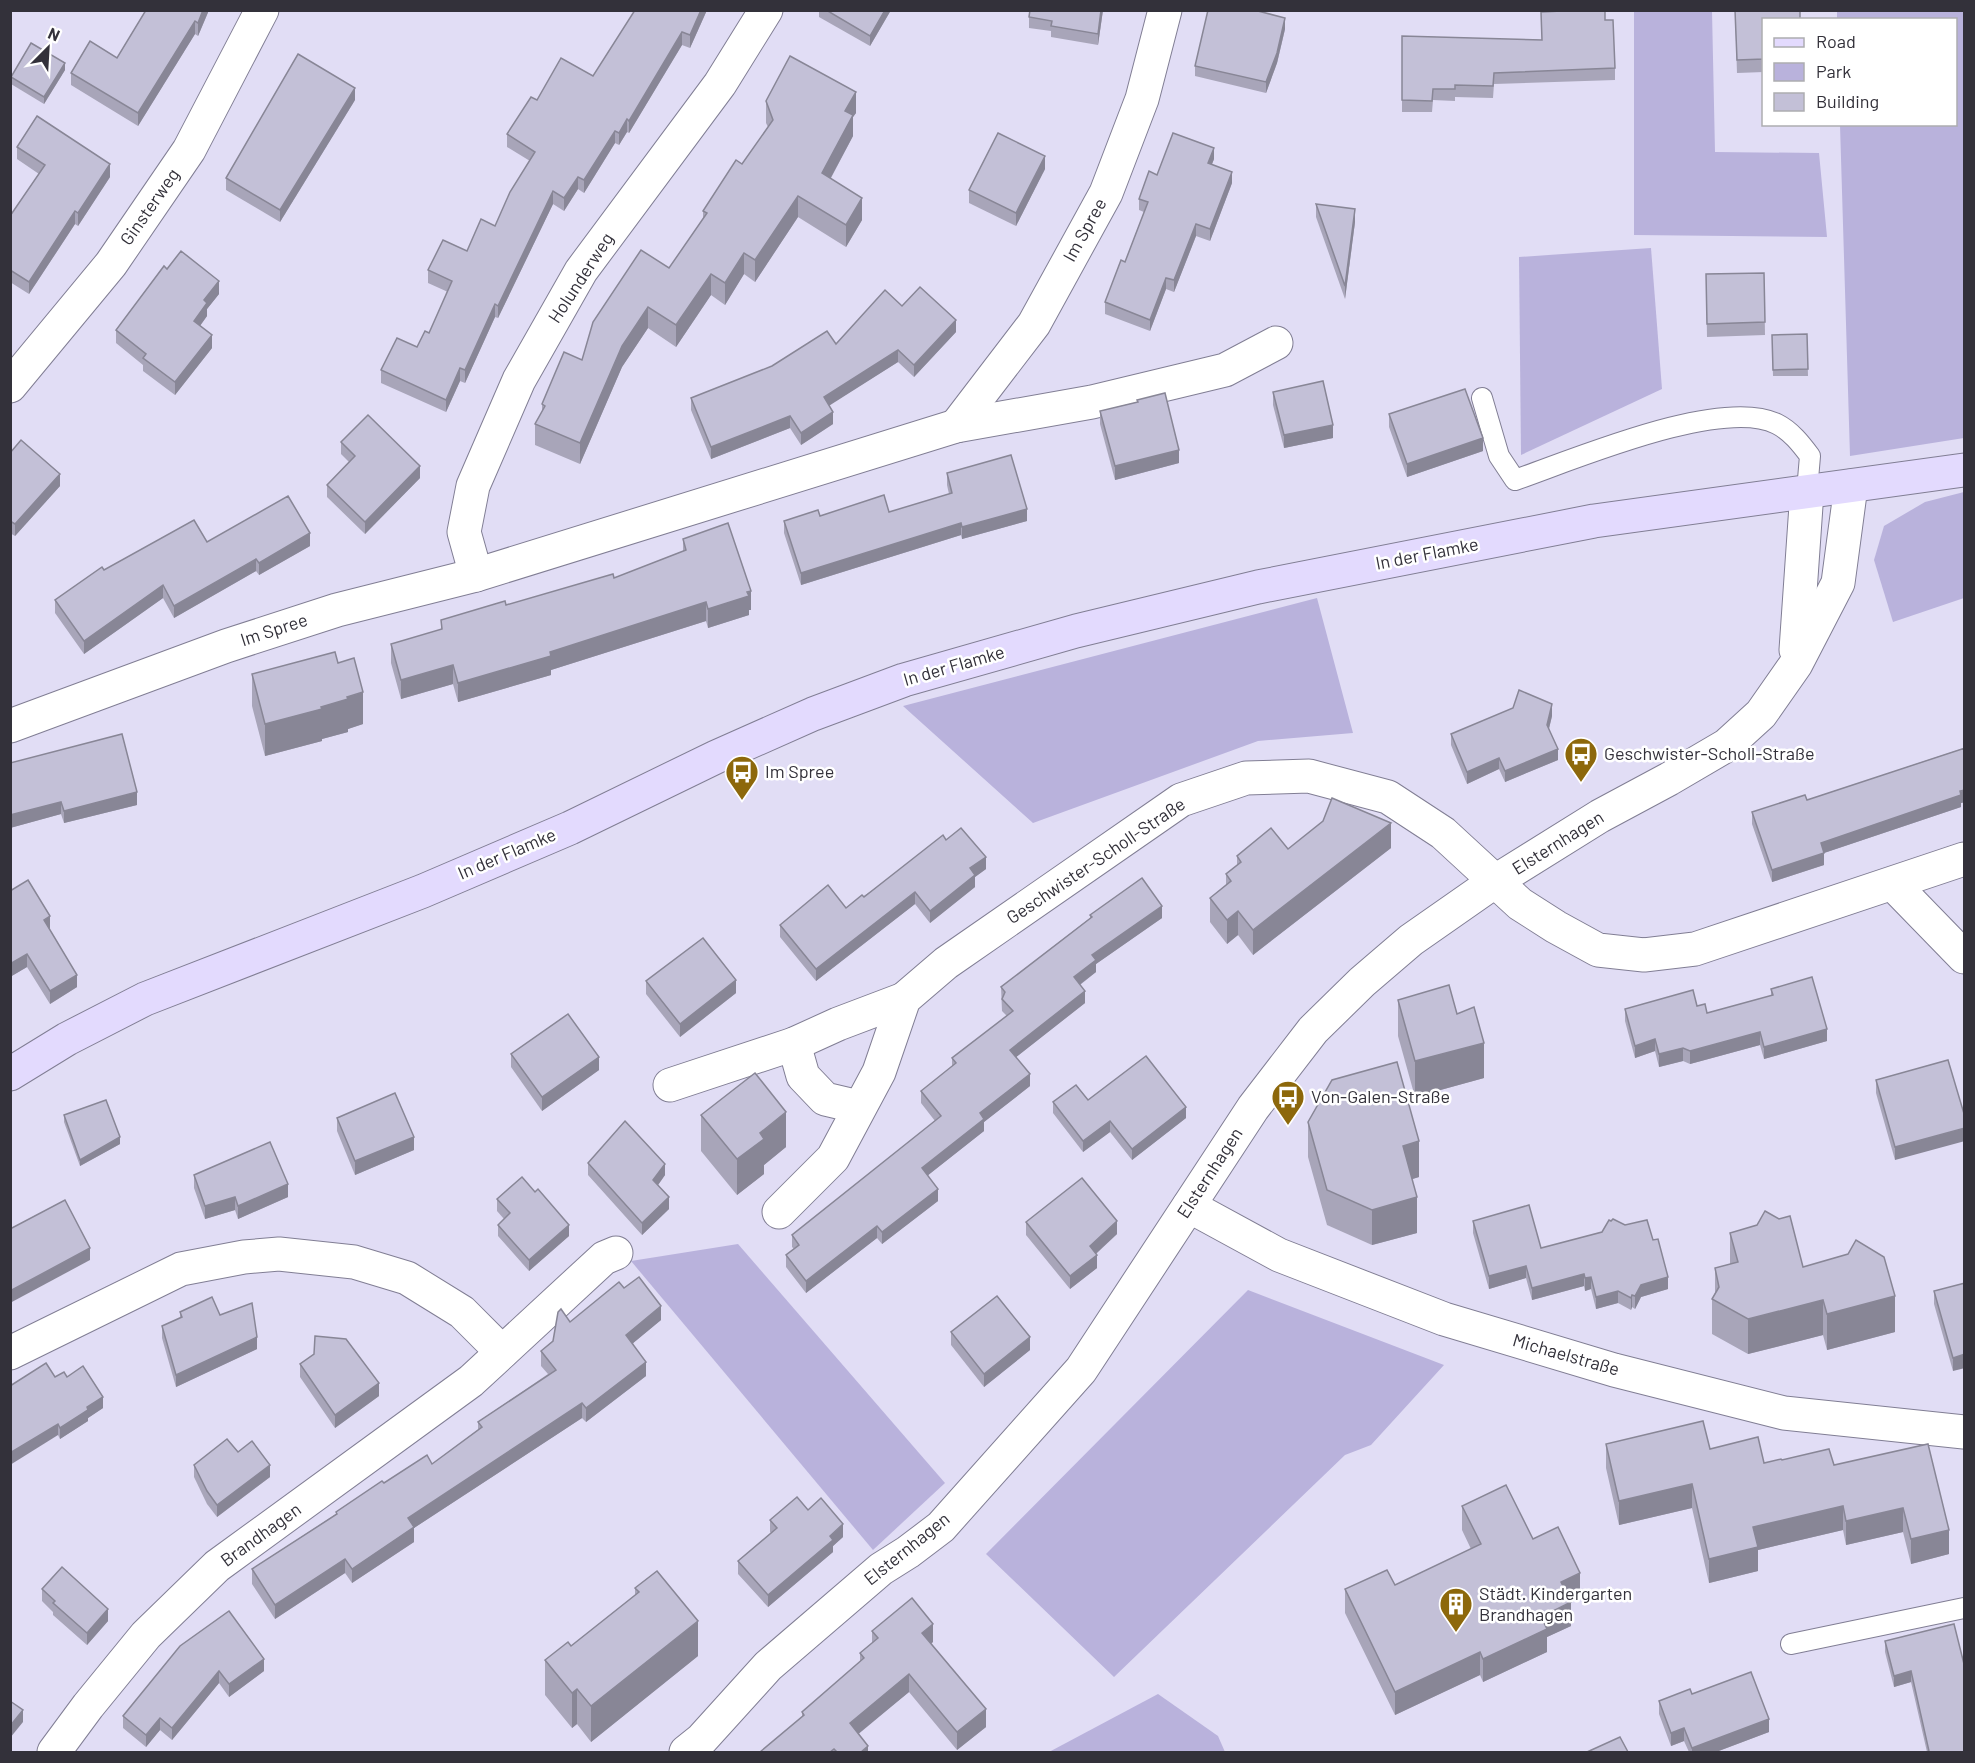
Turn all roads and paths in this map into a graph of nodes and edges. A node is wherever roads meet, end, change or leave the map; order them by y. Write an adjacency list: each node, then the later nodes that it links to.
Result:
1 (262, 10): 5 (street, Ginsterweg)
2 (766, 10): 11 (street, Holunderweg)
3 (1165, 10): 7 (street, Im Spree)
4 (1276, 343): 7 (street, Im Spree)
5 (10, 386)
6 (1482, 398): 10 (lane)
7 (956, 426): 11 (street, Im Spree)
8 (1965, 470): 9 (main road, In der Flamke)
9 (1851, 486): 10 (main road, In der Flamke); 12 (street, Elsternhagen)
10 (1807, 491): 12 (street); 20 (main road, In der Flamke)
11 (476, 575): 13 (street, Im Spree)
12 (1796, 664): 15 (street, Elsternhagen)
13 (10, 726)
14 (1965, 859): 16 (street, Geschwister-Scholl-Straße)
15 (1494, 882): 16 (street, Geschwister-Scholl-Straße); 18 (street, Geschwister-Scholl-Straße); 23 (street, Elsternhagen)
16 (1893, 884): 17 (street)
17 (1965, 957)
18 (903, 999): 19 (street, Geschwister-Scholl-Straße); 22 (street)
19 (794, 1044): 21 (street, Geschwister-Scholl-Straße); 22 (street)
20 (10, 1074)
21 (670, 1086)
22 (859, 1107): 24 (street)
23 (1189, 1206): 28 (street, Michaelstraße); 32 (street, Elsternhagen)
24 (779, 1212)
25 (616, 1254): 26 (street, Brandhagen)
26 (502, 1352): 27 (street); 31 (street, Brandhagen)
27 (10, 1353)
28 (1965, 1432)
29 (1965, 1608): 30 (lane)
30 (1791, 1644)
31 (54, 1752)
32 (686, 1752)

